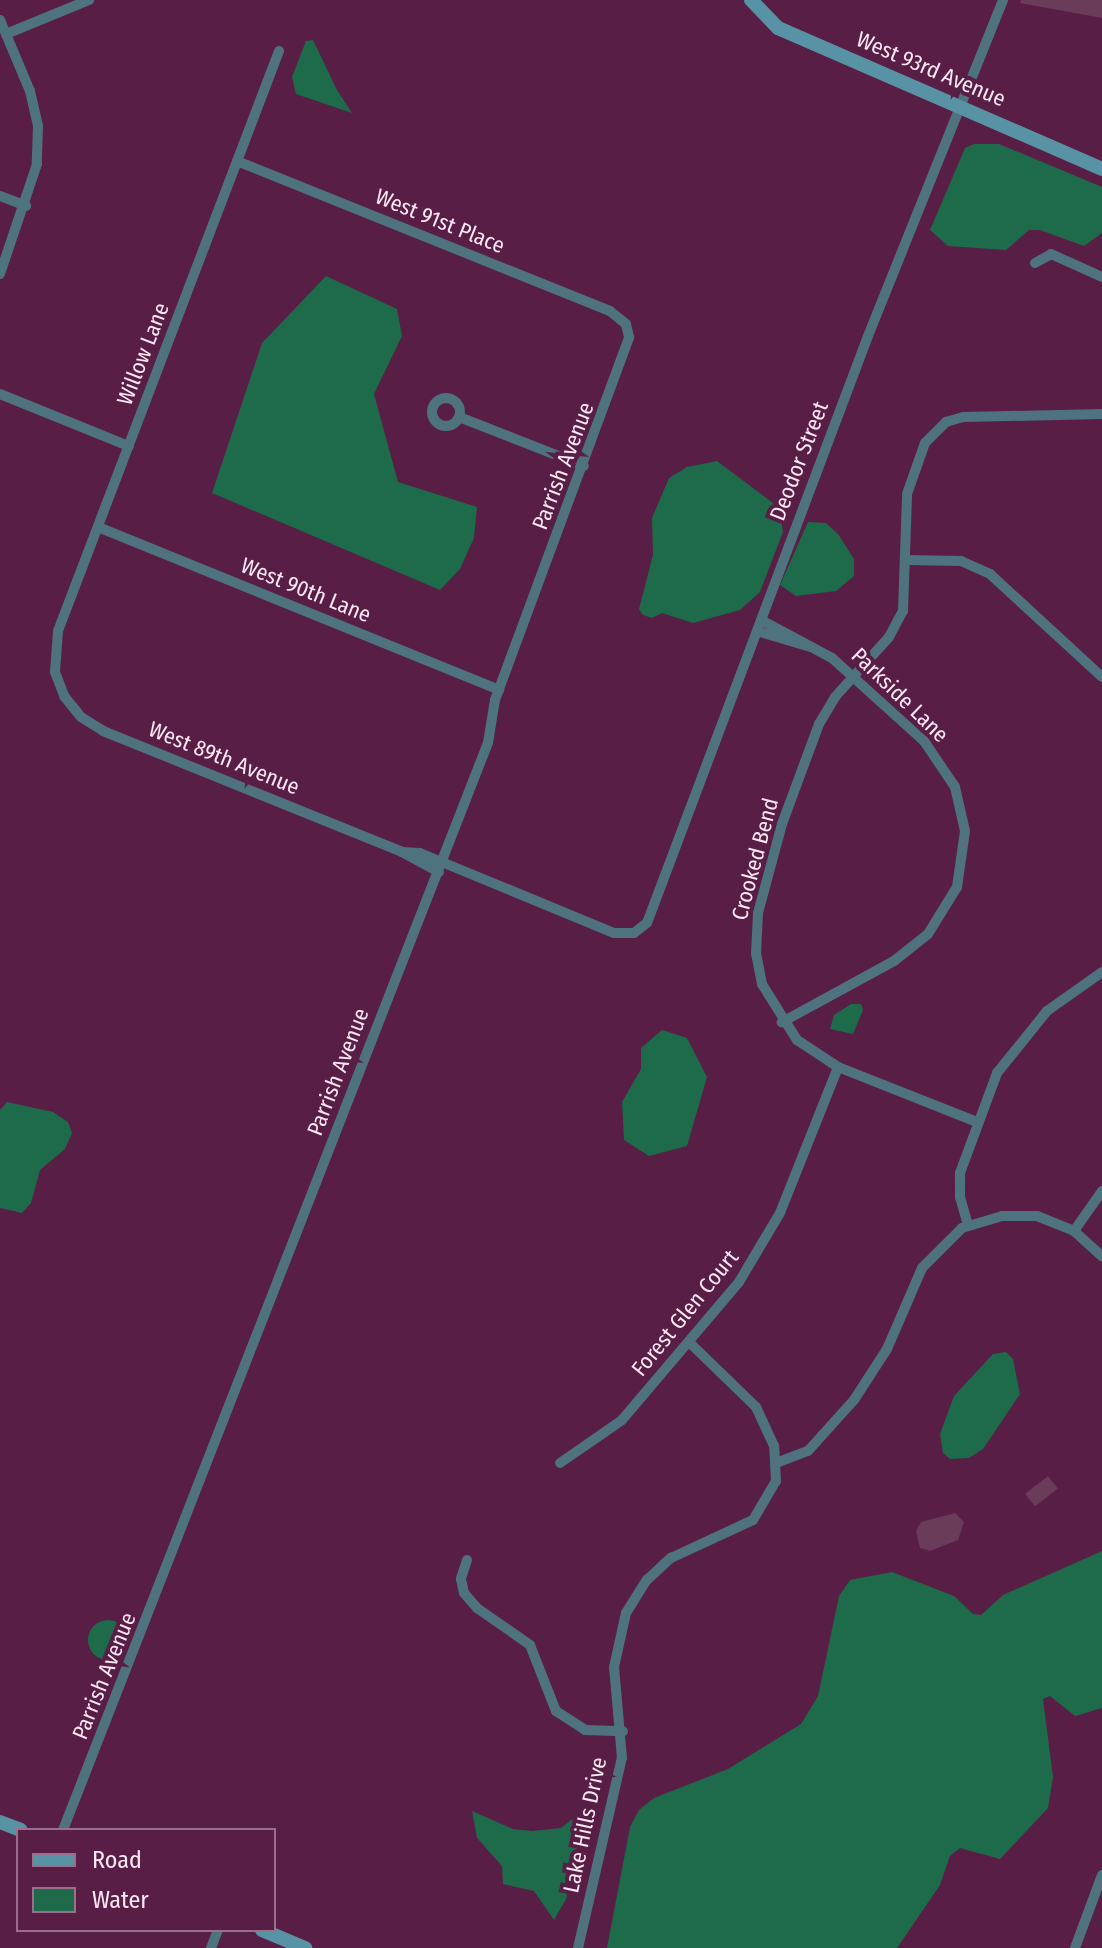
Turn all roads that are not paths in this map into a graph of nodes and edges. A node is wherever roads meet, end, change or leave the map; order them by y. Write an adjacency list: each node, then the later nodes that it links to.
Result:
1 (89, 0): 5 (street)
2 (751, 0): 7 (street, West 93rd Avenue)
3 (1003, 0): 7 (street, Deodor Street)
4 (0, 20): 5 (street)
5 (6, 34): 11 (street)
6 (279, 51): 8 (street, Willow Lane)
7 (959, 104): 9 (street, West 93rd Avenue); 23 (street, Deodor Street)
8 (237, 161): 15 (street, West 91st Place); 19 (street, Willow Lane)
9 (1102, 169)
10 (0, 196): 11 (street)
11 (26, 206): 13 (street)
12 (1035, 263): 14 (street)
13 (0, 274)
14 (1102, 277)
15 (626, 324): 20 (street, Parrish Avenue)
16 (0, 394): 19 (street)
17 (1102, 414): 22 (street, Crooked Bend)
18 (459, 417): 20 (street)
19 (129, 446): 21 (street, Willow Lane)
20 (584, 466): 27 (street, Parrish Avenue)
21 (98, 527): 24 (street, Willow Lane); 27 (street, West 90th Lane)
22 (906, 560): 25 (street, Crooked Bend); 26 (street)
23 (759, 625): 25 (street, Parkside Lane); 29 (street, Deodor Street)
24 (55, 672): 28 (street, West 89th Avenue)
25 (854, 676): 31 (street, Crooked Bend); 31 (street, Parkside Lane)
26 (1102, 677)
27 (499, 690): 28 (street, Parrish Avenue)
28 (440, 867): 29 (street, West 89th Avenue); 43 (street, Parrish Avenue)
29 (634, 933)
30 (1102, 972): 33 (street)
31 (782, 1022): 32 (street, Crooked Bend)
32 (838, 1067): 33 (street, Crooked Bend); 38 (street, Forest Glen Court)
33 (977, 1122): 35 (street)
34 (1102, 1191): 36 (street)
35 (968, 1225): 36 (street); 40 (street)
36 (1074, 1231): 37 (street)
37 (1102, 1256)
38 (689, 1342): 39 (street, Forest Glen Court); 40 (street)
39 (560, 1463)
40 (776, 1463): 42 (street, Lake Hills Drive)
41 (467, 1560): 42 (street)
42 (623, 1731): 47 (street, Lake Hills Drive)
43 (64, 1828)
44 (1102, 1875): 48 (street)
45 (267, 1932): 46 (street)
46 (305, 1948)
47 (578, 1948)
48 (1075, 1948)

